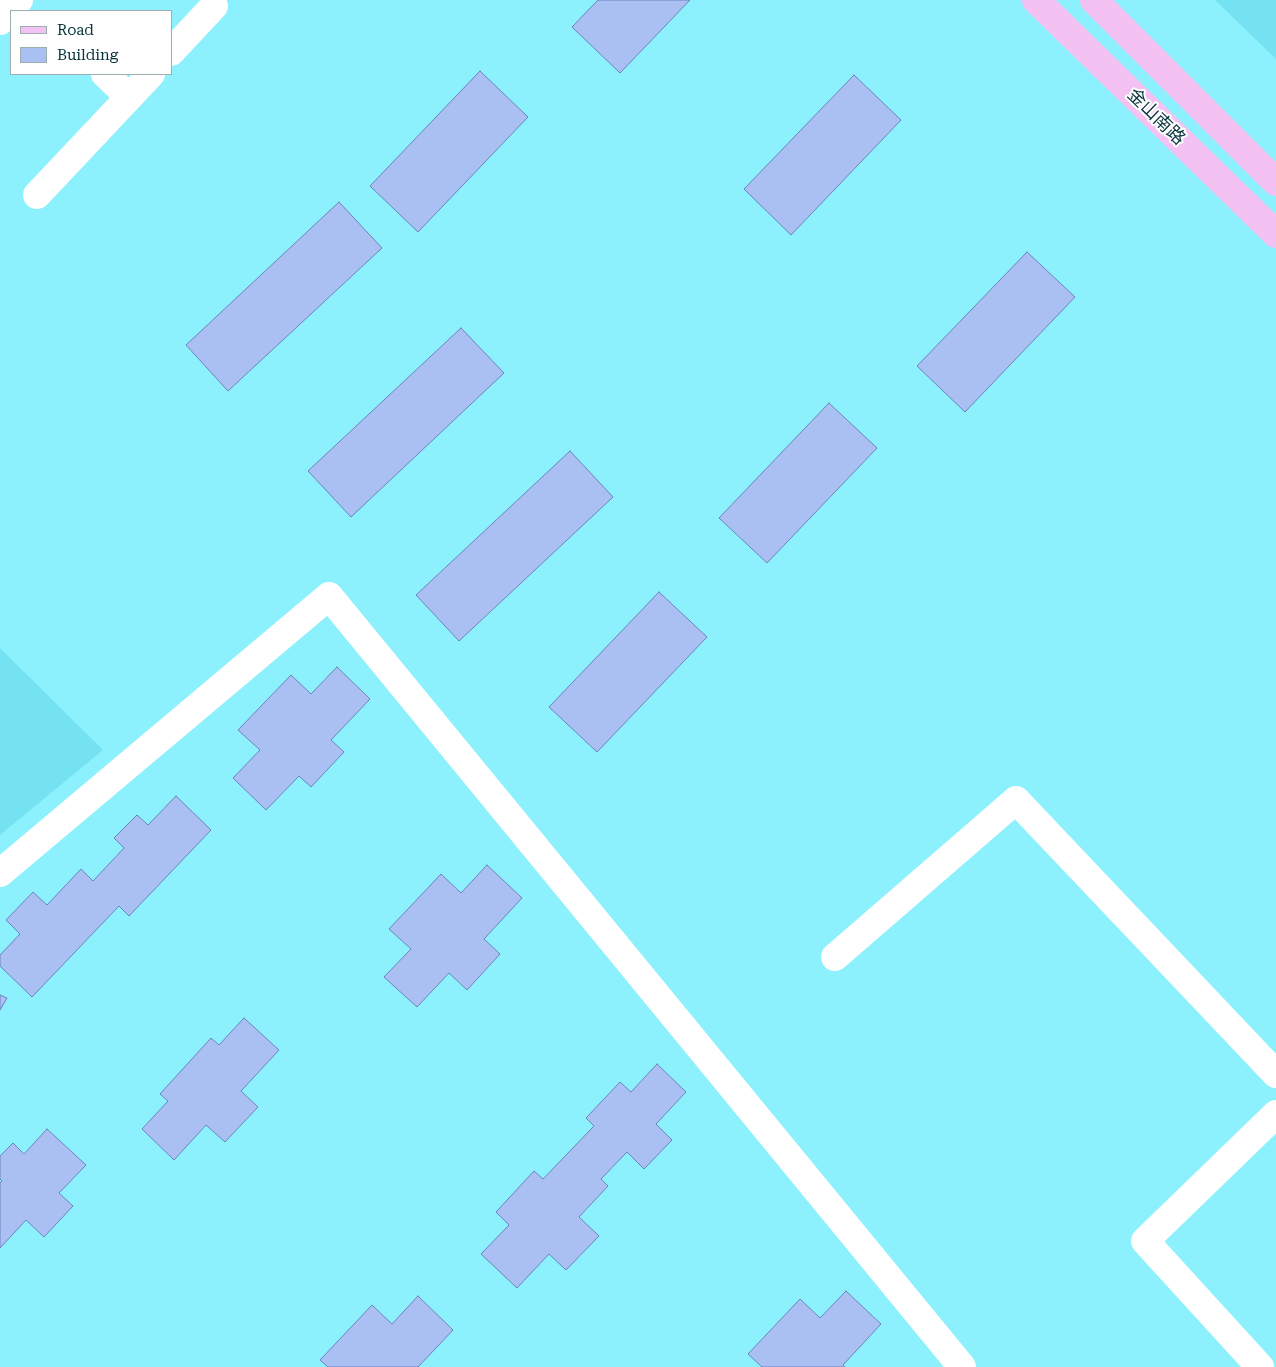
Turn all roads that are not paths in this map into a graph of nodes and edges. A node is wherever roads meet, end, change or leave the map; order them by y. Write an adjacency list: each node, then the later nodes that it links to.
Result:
1 (19, 0): 7 (street)
2 (26, 0): 6 (street)
3 (1036, 0): 14 (main road, 金山南路)
4 (1094, 0): 12 (main road)
5 (214, 6): 8 (street)
6 (37, 10)
7 (0, 20)
8 (172, 51)
9 (106, 75): 11 (street)
10 (150, 75): 11 (street)
11 (129, 97): 13 (street)
12 (1276, 182)
13 (37, 194)
14 (1276, 234)
15 (0, 873): 19 (street)
16 (835, 957): 17 (street)
17 (1276, 1074)
18 (1276, 1114): 20 (street)
19 (962, 1367)
20 (1260, 1367)

